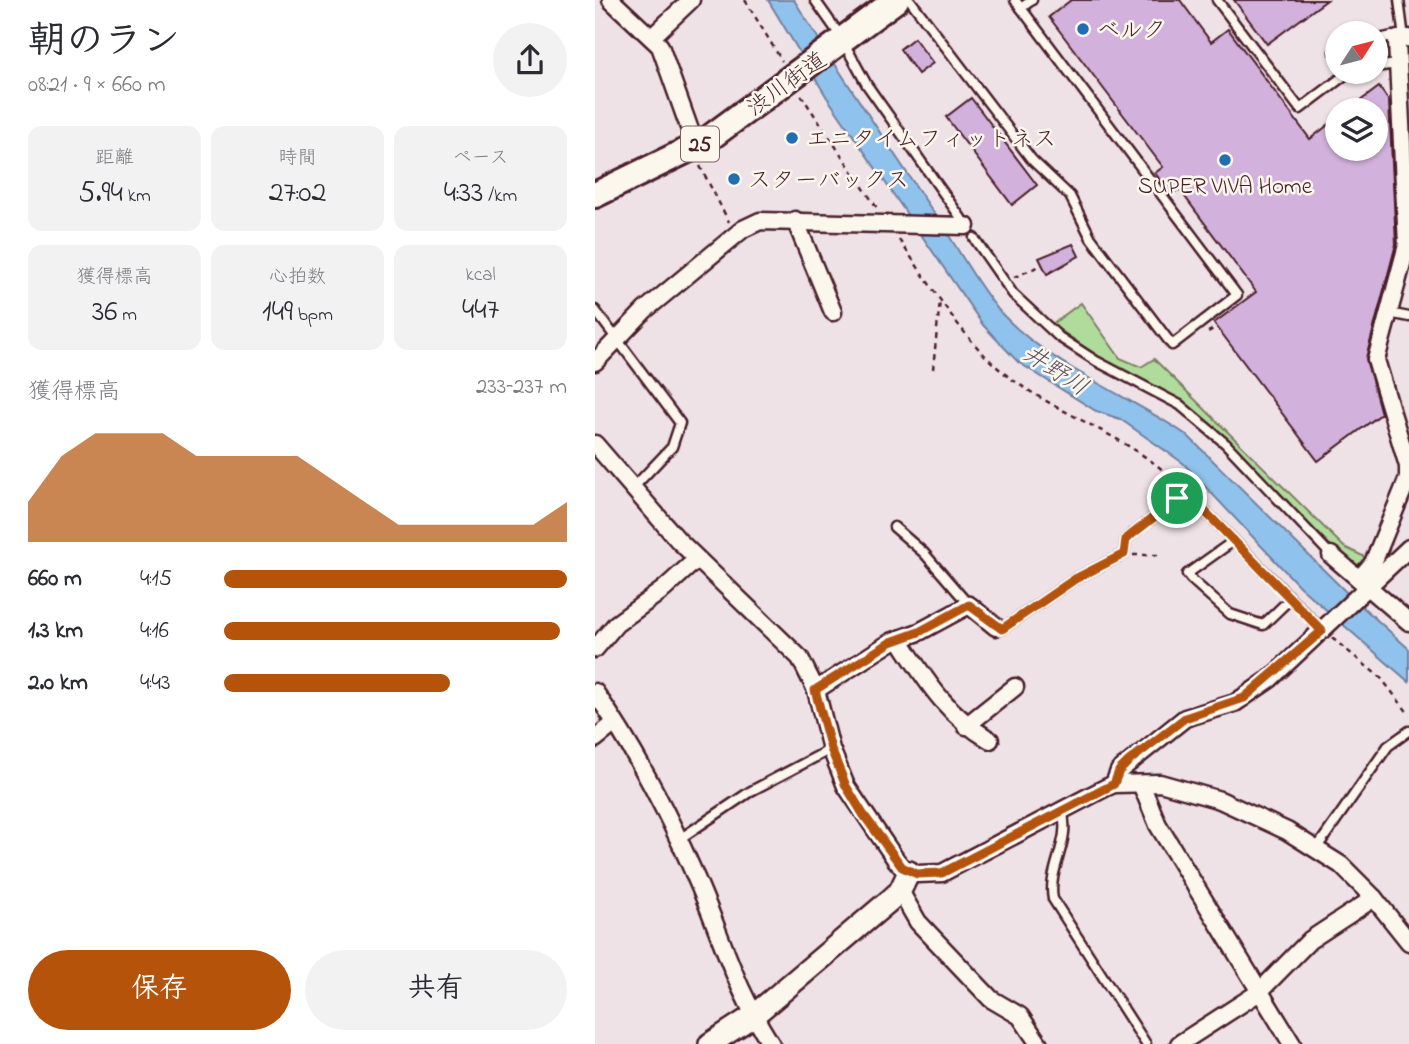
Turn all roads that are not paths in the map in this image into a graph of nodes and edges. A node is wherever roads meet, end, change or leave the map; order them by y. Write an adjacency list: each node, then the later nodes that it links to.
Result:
1 (611, 0): 11 (street)
2 (691, 0): 11 (street)
3 (815, 0): 13 (lane)
4 (896, 0): 13 (main road, 渋川街道 / 25)
5 (910, 0): 10 (lane)
6 (1015, 0): 10 (lane)
7 (1032, 0): 10 (lane)
8 (1217, 0): 16 (lane)
9 (1399, 0): 12 (lane)
10 (1021, 8)
11 (652, 37): 17 (street)
12 (1404, 38): 14 (street)
13 (841, 43): 17 (main road, 渋川街道 / 25); 21 (lane)
14 (1397, 64): 15 (lane); 18 (street)
15 (1388, 65)
16 (1333, 84)
17 (696, 152): 19 (main road, 渋川街道 / 25)
18 (1406, 189): 24 (street)
19 (595, 195)
20 (795, 220): 21 (street); 23 (street); 26 (street)
21 (965, 227): 34 (lane)
22 (595, 310): 26 (lane)
23 (833, 312)
24 (1389, 313): 25 (lane); 28 (street)
25 (1409, 317)
26 (618, 340): 27 (street); 30 (lane)
27 (595, 362)
28 (1404, 430): 36 (street)
29 (595, 444): 30 (street)
30 (634, 487): 35 (street)
31 (894, 527): 38 (lane)
32 (1232, 542): 37 (lane); 37 (lane); 40 (lane)
33 (1409, 548): 36 (street)
34 (1331, 555): 36 (street)
35 (697, 559): 43 (street); 45 (street)
36 (1362, 585): 39 (street); 41 (street)
37 (1289, 600): 41 (lane)
38 (969, 605): 40 (street); 42 (street)
39 (1409, 622)
40 (996, 627)
41 (1324, 631): 53 (street)
42 (899, 639): 45 (street); 48 (street)
43 (595, 649)
44 (1015, 687): 48 (street)
45 (815, 690): 52 (street)
46 (595, 692): 47 (street)
47 (615, 723): 50 (street); 56 (street)
48 (966, 726): 51 (street)
49 (1409, 731): 57 (lane)
50 (595, 739)
51 (990, 740)
52 (831, 749): 56 (lane); 58 (street)
53 (1114, 784): 54 (street); 55 (street)
54 (1141, 784): 57 (street); 61 (street)
55 (1061, 809): 58 (street); 66 (lane)
56 (677, 840): 62 (street)
57 (1316, 849): 59 (street)
58 (904, 881): 62 (street); 65 (street)
59 (1374, 898): 60 (street); 61 (street)
60 (1409, 942)
61 (1258, 993): 67 (street); 68 (street)
62 (753, 1016): 63 (street); 64 (street)
63 (710, 1044)
64 (771, 1044)
65 (1039, 1044)
66 (1146, 1044)
67 (1179, 1044)
68 (1291, 1044)

